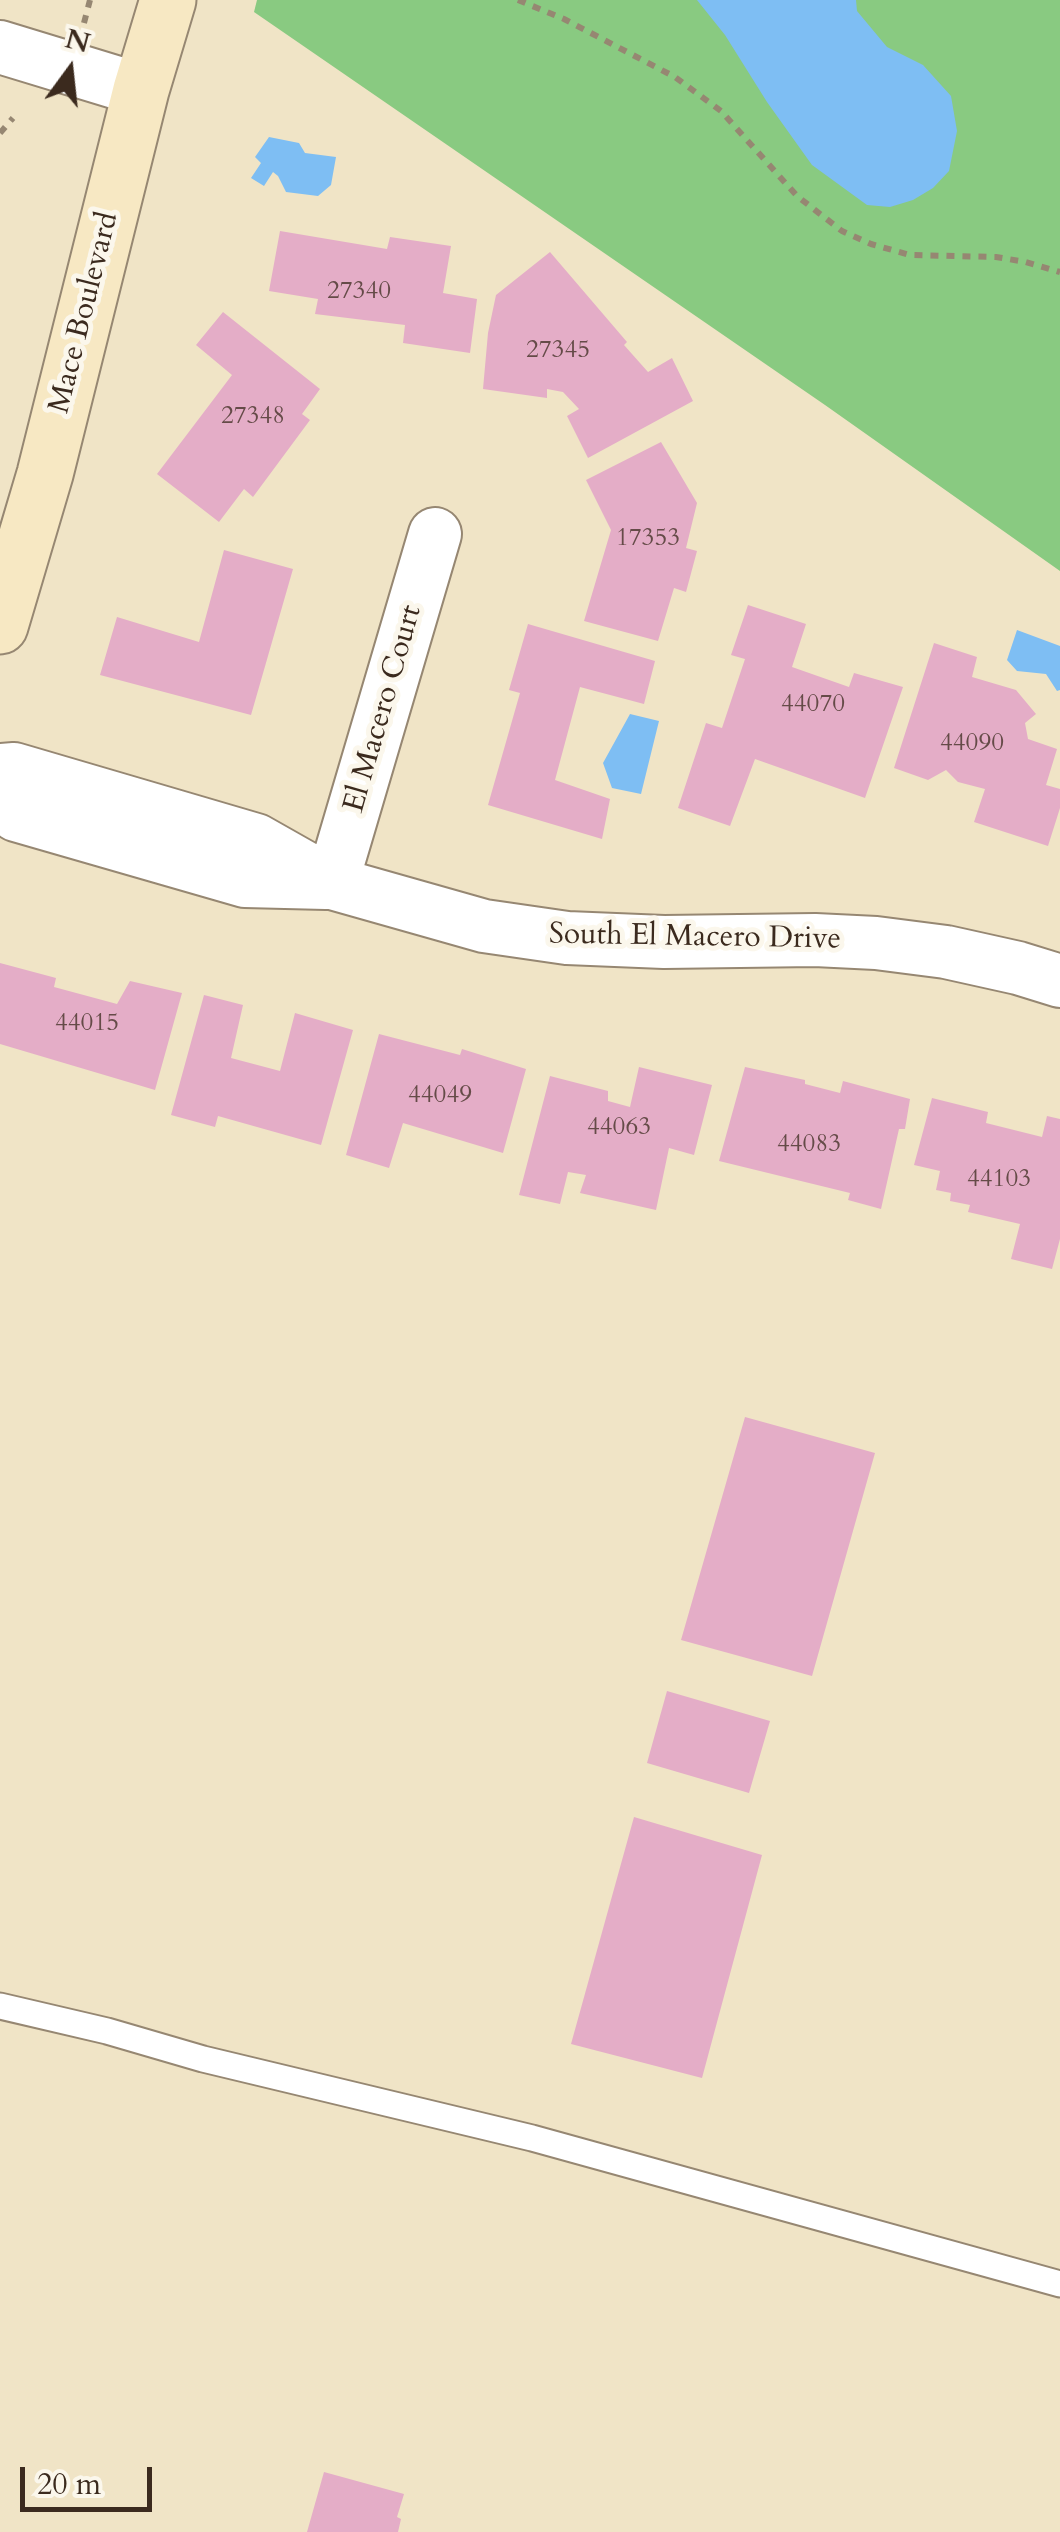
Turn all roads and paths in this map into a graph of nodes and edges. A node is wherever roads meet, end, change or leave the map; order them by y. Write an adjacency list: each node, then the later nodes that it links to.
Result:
1 (168, 0): 4 (street, Mace Boulevard)
2 (518, 0): 7 (path)
3 (0, 47): 4 (street)
4 (142, 90): 9 (street, Mace Boulevard)
5 (13, 118): 6 (path)
6 (0, 134)
7 (1060, 272)
8 (436, 534): 12 (street, El Macero Court)
9 (0, 626)
10 (0, 770): 12 (street, South El Macero Drive)
11 (0, 804): 12 (street, South El Macero Drive)
12 (332, 884): 13 (street, South El Macero Drive)
13 (1060, 981)
14 (0, 2006): 15 (lane)
15 (1060, 2284)

